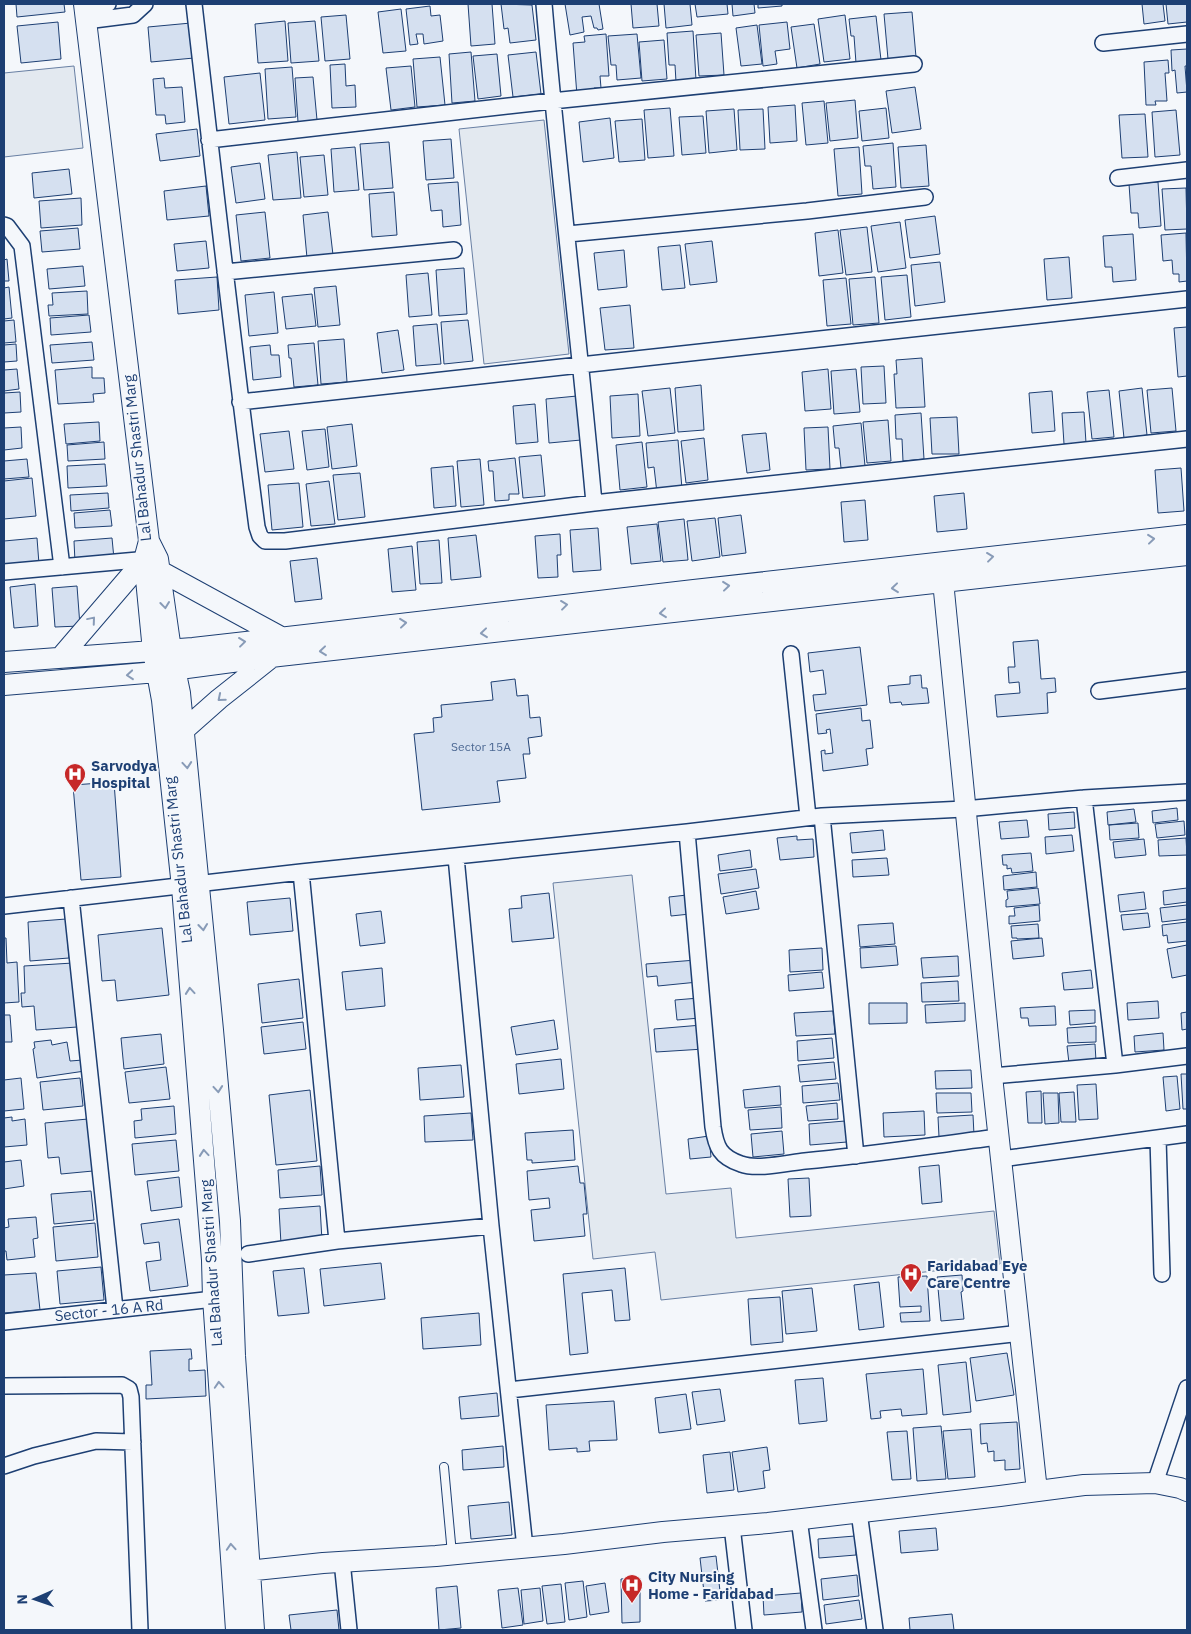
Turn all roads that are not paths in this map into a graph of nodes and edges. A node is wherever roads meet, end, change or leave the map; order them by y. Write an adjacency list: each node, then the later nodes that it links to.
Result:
1 (108, 4): 5 (street)
2 (145, 4): 5 (street)
3 (194, 4): 10 (street)
4 (544, 4): 9 (street)
5 (85, 11): 26 (street, Lal Bahadur Shastri Marg)
6 (1187, 34): 7 (street)
7 (1103, 43)
8 (914, 64): 9 (street)
9 (552, 101): 10 (street); 15 (street)
10 (209, 140): 17 (street)
11 (1187, 170): 12 (street)
12 (1118, 178)
13 (925, 196): 15 (street)
14 (4, 226): 28 (street)
15 (568, 234): 19 (street)
16 (454, 250): 17 (street)
17 (225, 272): 20 (street)
18 (1187, 298): 19 (street)
19 (582, 365): 20 (street); 22 (street)
20 (240, 402): 22 (street)
21 (1187, 439): 22 (street)
22 (594, 503)
23 (1187, 535): 24 (street, one-way to 23)
24 (1069, 548): 27 (street, one-way to 24); 29 (street)
25 (1187, 556): 29 (street)
26 (153, 558): 28 (street); 35 (street); 36 (street, Lal Bahadur Shastri Marg); 39 (street, one-way to 26)
27 (942, 563): 31 (street); 32 (street, one-way to 27)
28 (62, 567): 30 (street)
29 (1071, 568): 31 (street)
30 (4, 572)
31 (943, 583): 33 (street, one-way to 33); 48 (street)
32 (694, 590): 33 (street); 34 (street, one-way to 32)
33 (697, 609): 34 (street, one-way to 34)
34 (518, 620): 35 (street, one-way to 34); 38 (street, one-way to 38)
35 (280, 637): 36 (street, one-way to 35)
36 (162, 650): 39 (street); 41 (street, Lal Bahadur Shastri Marg)
37 (791, 654): 49 (street)
38 (272, 657): 41 (street); 45 (street, one-way to 45)
39 (60, 658): 40 (street)
40 (4, 662)
41 (166, 671): 43 (street, one-way to 43); 45 (street); 53 (street, Lal Bahadur Shastri Marg)
42 (1187, 680): 44 (street)
43 (4, 685)
44 (1099, 691)
45 (184, 730): 53 (street, one-way to 53)
46 (1187, 792): 47 (street)
47 (1084, 798): 48 (street); 57 (street)
48 (964, 809): 49 (street); 58 (street)
49 (815, 816): 50 (street); 62 (street)
50 (687, 832): 51 (street); 62 (street)
51 (456, 857): 52 (street); 64 (street)
52 (301, 872): 53 (street); 65 (street)
53 (190, 885): 54 (street); 68 (street, Lal Bahadur Shastri Marg)
54 (71, 898): 55 (street); 69 (street)
55 (4, 906)
56 (1187, 1056): 57 (street)
57 (1115, 1065): 58 (street)
58 (992, 1076): 60 (street)
59 (1187, 1134): 61 (street)
60 (998, 1137): 62 (street); 63 (street)
61 (1158, 1138): 63 (street); 67 (street)
62 (856, 1156)
63 (1001, 1159): 71 (street)
64 (491, 1226): 65 (street); 74 (street)
65 (337, 1241): 66 (street)
66 (248, 1254)
67 (1162, 1274)
68 (223, 1298): 69 (street, Sector - 16 A Rd); 87 (street, Lal Bahadur Shastri Marg)
69 (116, 1309): 70 (street, Sector - 16 A Rd)
70 (4, 1322)
71 (1021, 1333): 74 (street); 80 (street)
72 (4, 1386): 75 (street)
73 (1187, 1388): 78 (street)
74 (510, 1390): 84 (street)
75 (133, 1442): 76 (street); 88 (street)
76 (4, 1466)
77 (444, 1467): 85 (lane)
78 (1155, 1483): 79 (street); 80 (street)
79 (1185, 1485)
80 (1038, 1491): 81 (street)
81 (860, 1512): 82 (street); 94 (street)
82 (799, 1519): 83 (street); 93 (street)
83 (732, 1526): 84 (street); 92 (street)
84 (525, 1548): 85 (street)
85 (452, 1554): 86 (street)
86 (342, 1562): 87 (street); 91 (street)
87 (241, 1572): 89 (street); 90 (street)
88 (140, 1630)
89 (236, 1630)
90 (254, 1630)
91 (349, 1630)
92 (744, 1630)
93 (814, 1630)
94 (875, 1630)

